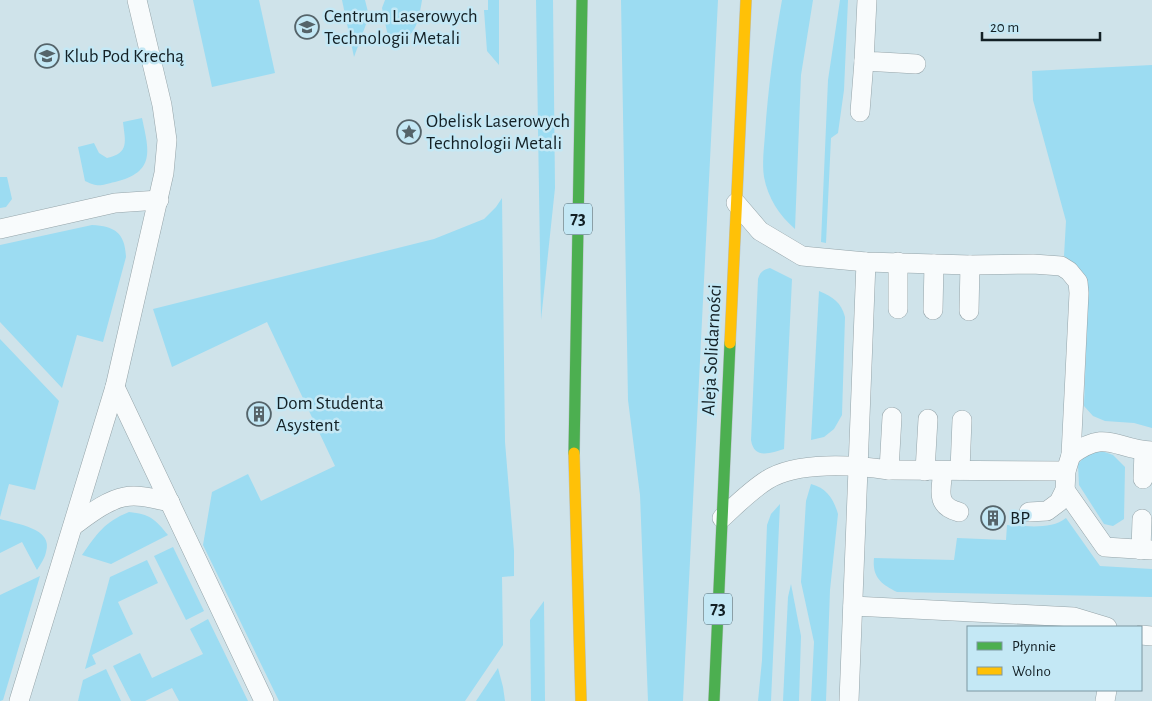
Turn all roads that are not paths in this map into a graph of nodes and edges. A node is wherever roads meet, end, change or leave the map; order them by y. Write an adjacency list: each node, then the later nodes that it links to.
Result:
1 (137, 0): 8 (lane)
2 (582, 0): 40 (main road, 73)
3 (746, 0): 9 (main road, Aleja Solidarności / 73)
4 (867, 0): 5 (lane)
5 (864, 61): 6 (lane); 7 (lane)
6 (916, 64)
7 (860, 112)
8 (159, 200): 10 (lane); 18 (lane)
9 (736, 203): 11 (lane); 32 (main road, Aleja Solidarności / 73)
10 (0, 229)
11 (866, 262): 12 (lane); 24 (lane)
12 (898, 262): 13 (lane); 15 (lane)
13 (934, 264): 14 (lane); 16 (lane)
14 (970, 265): 17 (lane); 23 (lane)
15 (898, 309)
16 (933, 310)
17 (969, 312)
18 (115, 387): 29 (lane); 34 (lane)
19 (892, 417): 25 (lane)
20 (928, 419): 26 (lane)
21 (962, 420): 26 (lane)
22 (1148, 451): 23 (lane); 27 (lane)
23 (1068, 463): 26 (lane); 28 (lane)
24 (858, 466): 25 (lane); 32 (lane); 36 (lane)
25 (889, 470): 26 (lane)
26 (943, 471): 30 (lane)
27 (1143, 479)
28 (1065, 490): 31 (lane); 35 (lane)
29 (170, 502): 34 (lane); 39 (lane)
30 (959, 512)
31 (1029, 512)
32 (722, 518): 41 (main road, Aleja Solidarności / 73)
33 (1142, 519): 35 (lane)
34 (73, 526): 38 (lane)
35 (1146, 550)
36 (853, 606): 37 (lane); 42 (lane)
37 (1102, 626)
38 (20, 701)
39 (264, 701)
40 (581, 701)
41 (714, 701)
42 (849, 701)

